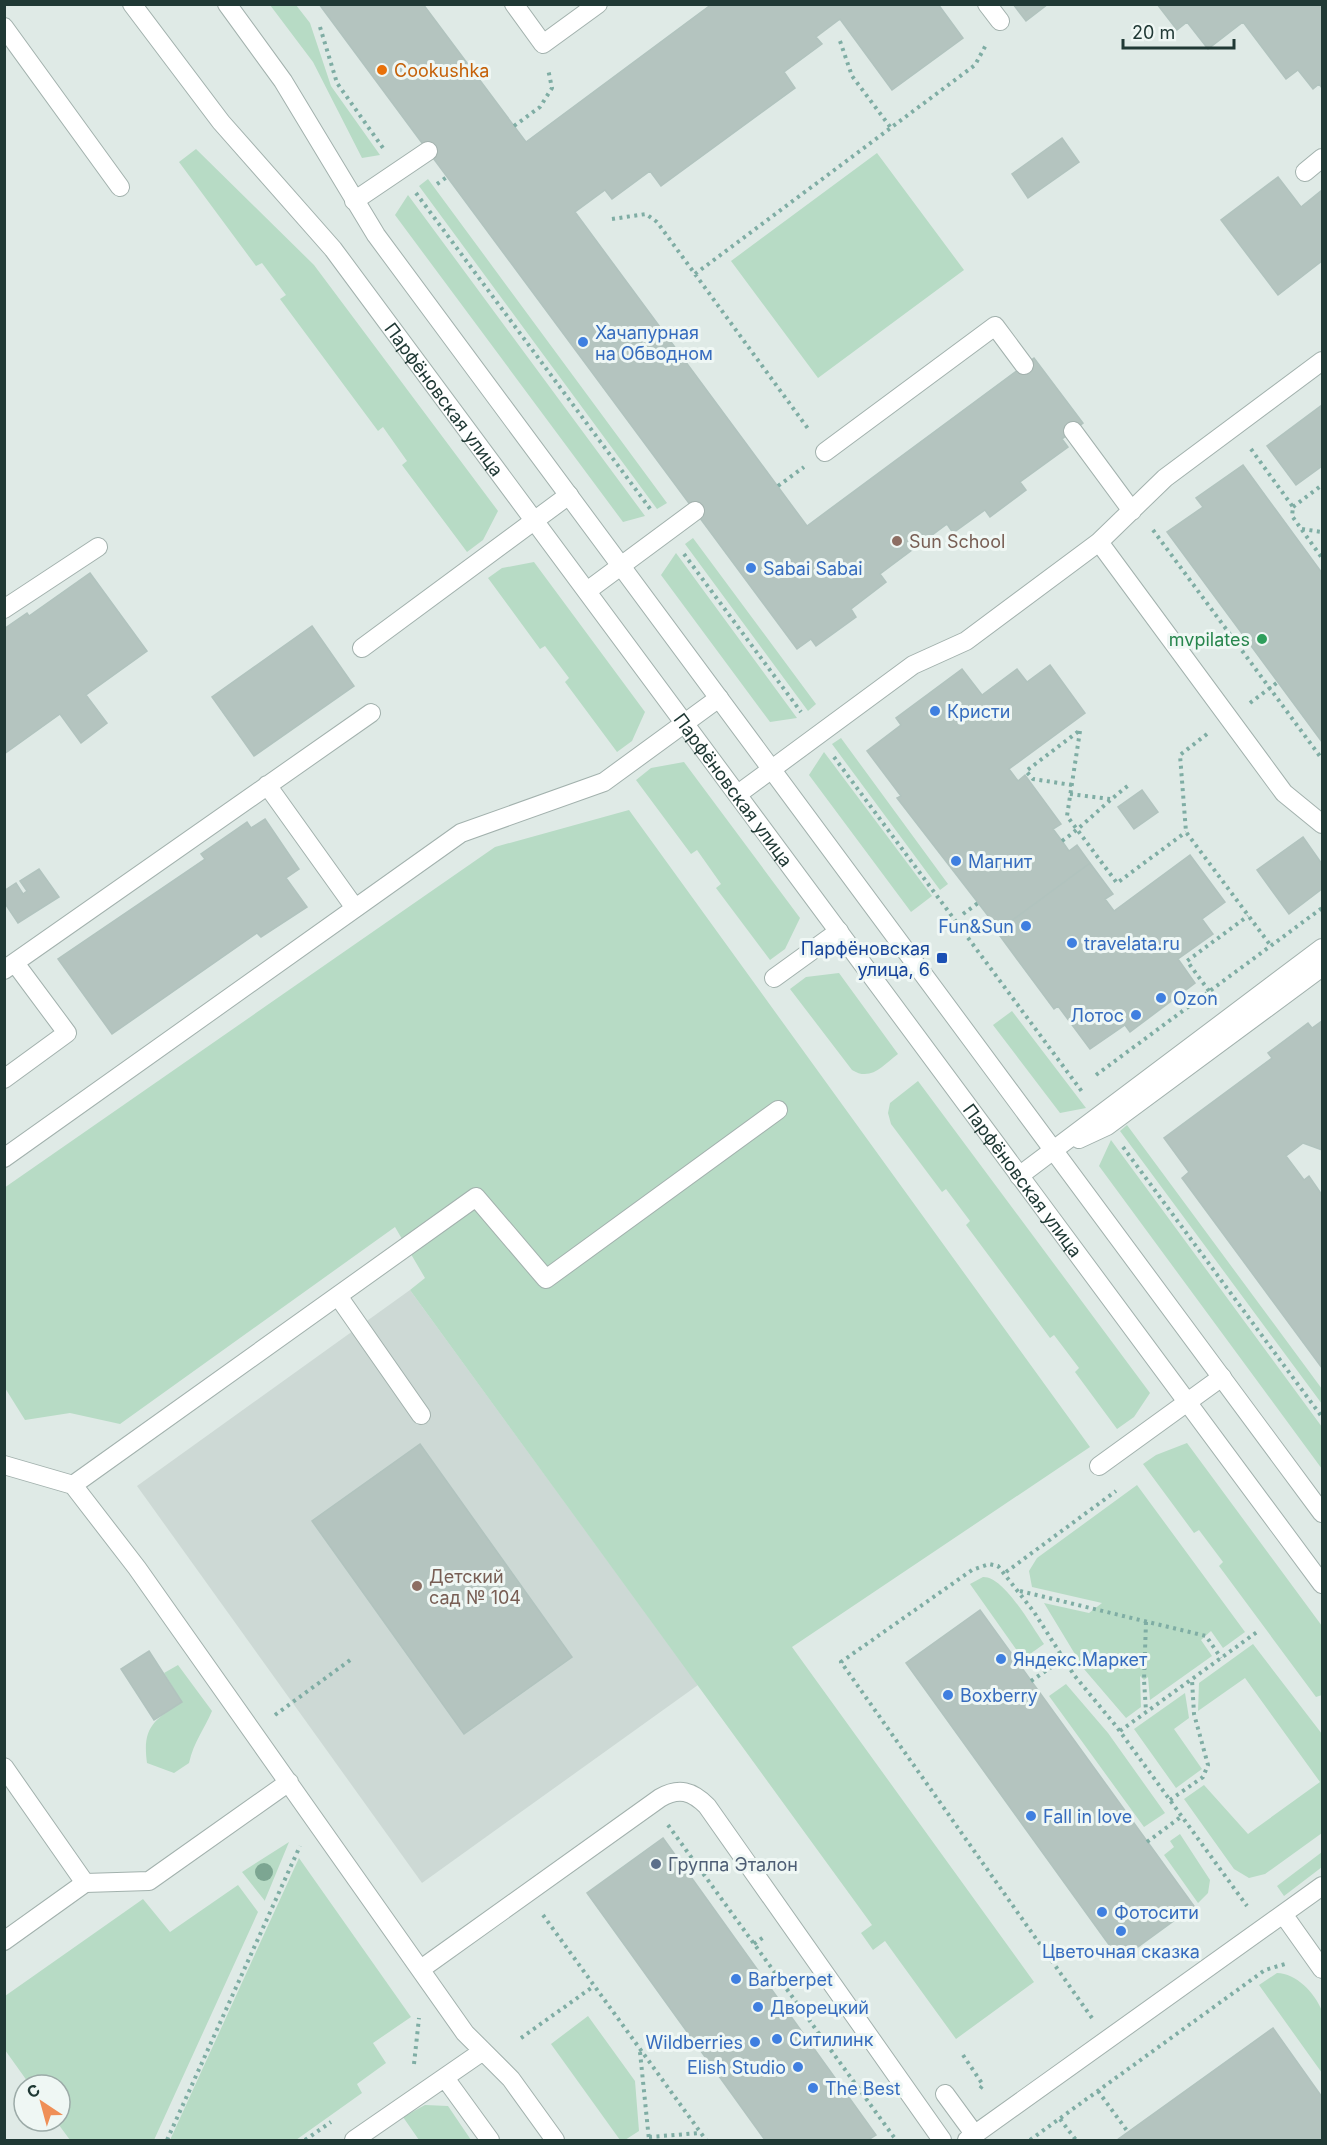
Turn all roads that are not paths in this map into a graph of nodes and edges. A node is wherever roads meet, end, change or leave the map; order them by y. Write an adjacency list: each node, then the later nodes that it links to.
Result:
1 (132, 4): 20 (street, Парфёновская улица)
2 (227, 4): 12 (street)
3 (514, 4): 4 (street)
4 (598, 4)
5 (987, 4): 6 (street)
6 (1000, 21)
7 (4, 27): 11 (street)
8 (428, 151): 12 (street)
9 (1323, 158): 10 (street)
10 (1305, 172)
11 (120, 187)
12 (354, 201): 17 (street)
13 (1323, 362): 19 (street)
14 (1024, 365): 16 (street)
15 (1073, 431): 19 (street)
16 (825, 452)
17 (568, 495): 20 (street); 23 (street)
18 (695, 511): 23 (street)
19 (1132, 511): 21 (street)
20 (534, 521): 24 (street, Парфёновская улица); 26 (street)
21 (1099, 542): 30 (street); 33 (street)
22 (98, 547): 25 (street)
23 (621, 566): 24 (street); 27 (street)
24 (587, 591): 29 (street, Парфёновская улица)
25 (4, 609)
26 (362, 648)
27 (719, 698): 29 (street); 30 (street)
28 (371, 713): 31 (street)
29 (684, 723): 32 (street, Парфёновская улица); 34 (street)
30 (772, 770): 32 (street); 43 (street)
31 (267, 785): 34 (street); 37 (street)
32 (738, 794): 35 (street, Парфёновская улица)
33 (1323, 824)
34 (355, 908): 44 (street)
35 (839, 930): 39 (street); 45 (street, Парфёновская улица)
36 (1323, 948): 42 (street)
37 (10, 967): 40 (street)
38 (1323, 967): 42 (street)
39 (774, 978)
40 (4, 1079)
41 (778, 1110): 46 (street)
42 (1103, 1120): 43 (street)
43 (1054, 1150): 45 (street); 47 (street)
44 (4, 1158)
45 (1019, 1176): 48 (street, Парфёновская улица)
46 (338, 1296): 49 (street); 52 (street)
47 (1222, 1377): 48 (street); 53 (street)
48 (1188, 1402): 51 (street); 54 (street, Парфёновская улица)
49 (421, 1415)
50 (4, 1465): 52 (street)
51 (1099, 1466)
52 (73, 1485): 56 (street)
53 (1323, 1513)
54 (1323, 1584)
55 (4, 1767): 57 (street)
56 (289, 1782): 57 (street); 61 (street)
57 (85, 1883): 60 (street)
58 (1323, 1886): 59 (street)
59 (1283, 1914): 62 (street); 66 (street)
60 (4, 1941)
61 (421, 1969): 63 (street); 70 (street)
62 (1323, 1969)
63 (483, 2051): 64 (street); 69 (street)
64 (445, 2078): 67 (street); 68 (street)
65 (945, 2094): 66 (street)
66 (971, 2138)
67 (354, 2140)
68 (490, 2140)
69 (555, 2140)
70 (942, 2140)

